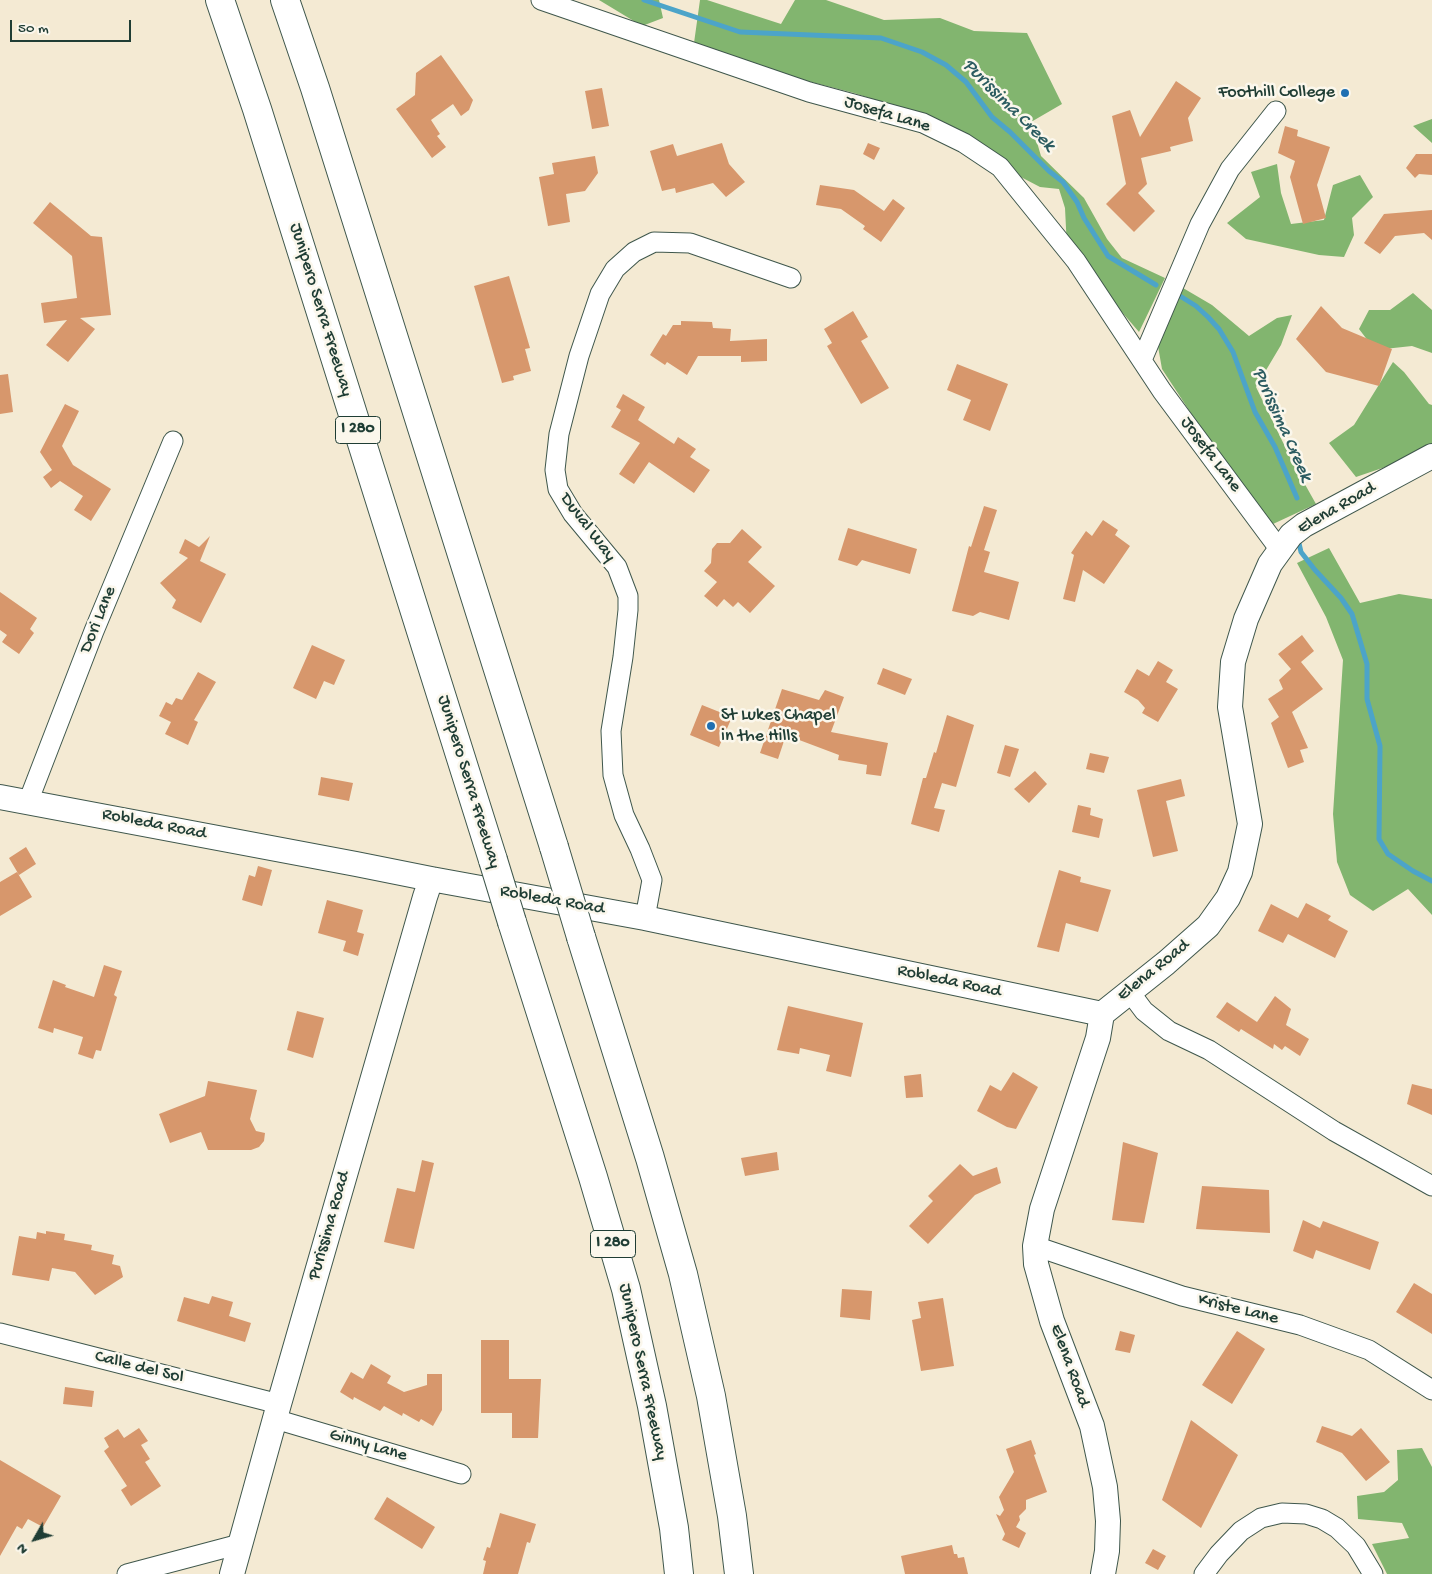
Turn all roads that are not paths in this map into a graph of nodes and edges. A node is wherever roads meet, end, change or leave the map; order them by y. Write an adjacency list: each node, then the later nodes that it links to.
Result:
1 (220, 0): 25 (highway, Junipero Serra Freeway / I 280, bridge)
2 (285, 0): 26 (highway, bridge)
3 (541, 0): 6 (street, Josefa Lane)
4 (1276, 111): 6 (street)
5 (791, 278): 13 (street, Duval Way)
6 (1142, 360): 9 (street, Josefa Lane)
7 (173, 441): 11 (street, Dori Lane)
8 (1432, 456): 9 (street, Elena Road)
9 (1280, 550): 14 (street, Elena Road)
10 (0, 797): 11 (street, Robleda Road)
11 (28, 802): 12 (street, Robleda Road)
12 (431, 879): 13 (street, Robleda Road); 20 (street, Purissima Road)
13 (645, 918): 15 (street, Robleda Road)
14 (1129, 991): 15 (street, Elena Road); 16 (street)
15 (1102, 1014): 17 (street, Elena Road)
16 (1432, 1186)
17 (1035, 1246): 19 (street, Kriste Lane); 27 (street, Elena Road)
18 (0, 1333): 20 (street, Calle del Sol)
19 (1432, 1390)
20 (277, 1411): 21 (street, Ginny Lane); 22 (street, Purissima Road)
21 (461, 1474)
22 (240, 1544): 23 (street); 24 (street, Purissima Road)
23 (127, 1574)
24 (232, 1574)
25 (679, 1574)
26 (739, 1574)
27 (1103, 1574)
28 (1204, 1574): 29 (street)
29 (1374, 1574)

